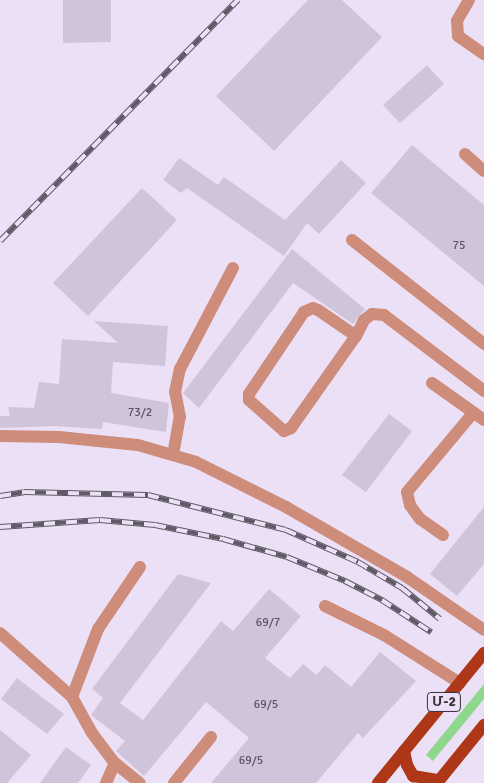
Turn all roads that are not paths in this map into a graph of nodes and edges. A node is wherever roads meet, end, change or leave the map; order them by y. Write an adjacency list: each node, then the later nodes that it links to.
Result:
1 (469, 0): 2 (lane)
2 (484, 54)
3 (465, 154): 4 (lane)
4 (484, 171)
5 (352, 240): 8 (lane)
6 (233, 268): 14 (lane)
7 (356, 336): 7 (lane); 10 (lane)
8 (484, 344)
9 (432, 383): 11 (lane)
10 (484, 391)
11 (473, 413): 12 (lane); 15 (lane)
12 (484, 420)
13 (0, 436): 14 (lane)
14 (173, 455): 18 (lane)
15 (443, 535)
16 (140, 567): 22 (lane)
17 (325, 606): 21 (lane)
18 (484, 630)
19 (0, 632): 22 (lane)
20 (484, 653): 21 (main road, Մ-2)
21 (460, 683): 25 (main road, Մ-2)
22 (72, 697): 26 (lane)
23 (483, 728): 27 (main road)
24 (211, 737): 30 (lane)
25 (404, 751): 27 (main road); 31 (main road, Մ-2)
26 (114, 763): 28 (lane); 29 (lane)
27 (438, 782)
28 (105, 783)
29 (140, 783)
30 (174, 783)
31 (378, 783)

